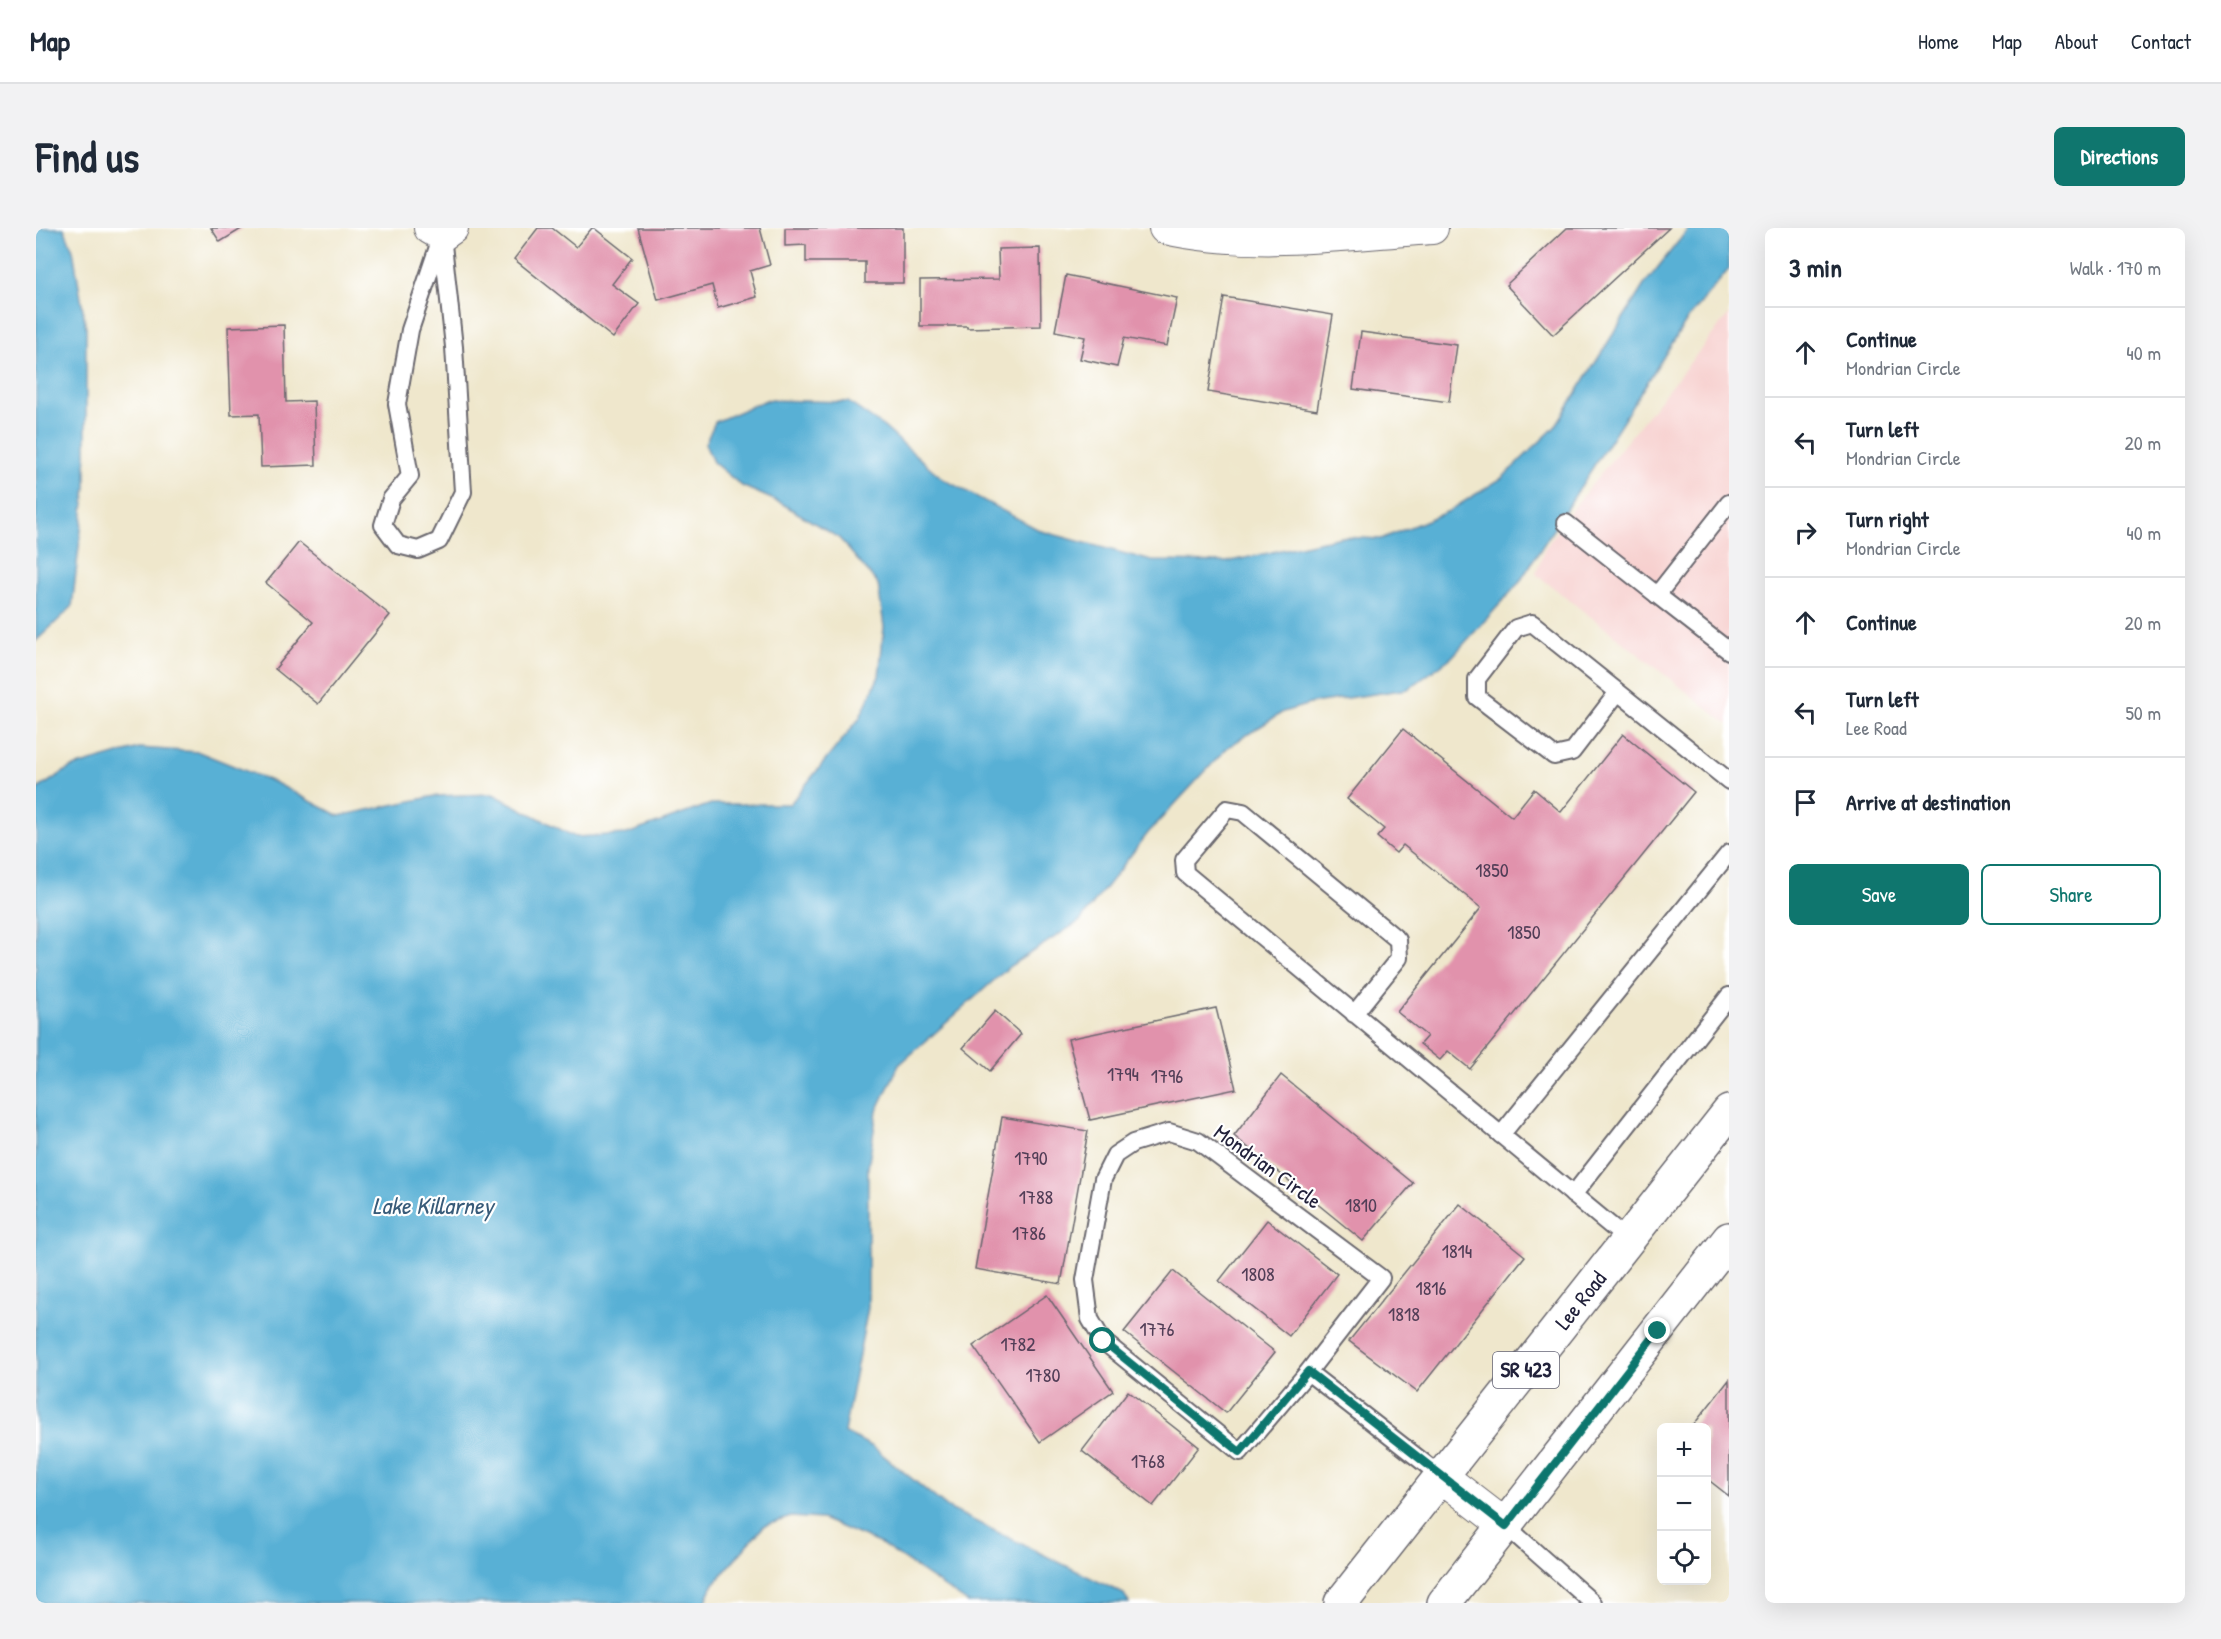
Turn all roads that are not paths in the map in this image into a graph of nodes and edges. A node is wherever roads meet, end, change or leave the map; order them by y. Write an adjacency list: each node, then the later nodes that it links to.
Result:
1 (1165, 228): 2 (street)
2 (1432, 228)
3 (441, 230): 3 (lane)
4 (1729, 503): 6 (lane)
5 (1566, 522): 6 (lane)
6 (1657, 595): 7 (lane)
7 (1729, 651)
8 (1618, 692): 8 (lane); 9 (lane)
9 (1729, 781)
10 (1729, 853): 14 (lane)
11 (1729, 996): 15 (lane)
12 (1354, 1014): 12 (lane); 14 (lane)
13 (1729, 1112): 17 (main road, Lee Road / SR 423)
14 (1501, 1136): 15 (lane)
15 (1573, 1195): 17 (lane)
16 (1729, 1239): 20 (main road)
17 (1628, 1240): 19 (main road, Lee Road / SR 423)
18 (1308, 1371): 18 (lane, Mondrian Circle); 19 (lane)
19 (1442, 1476): 20 (street); 21 (main road, Lee Road / SR 423)
20 (1506, 1526): 22 (main road); 23 (lane)
21 (1341, 1603)
22 (1444, 1603)
23 (1593, 1603)

